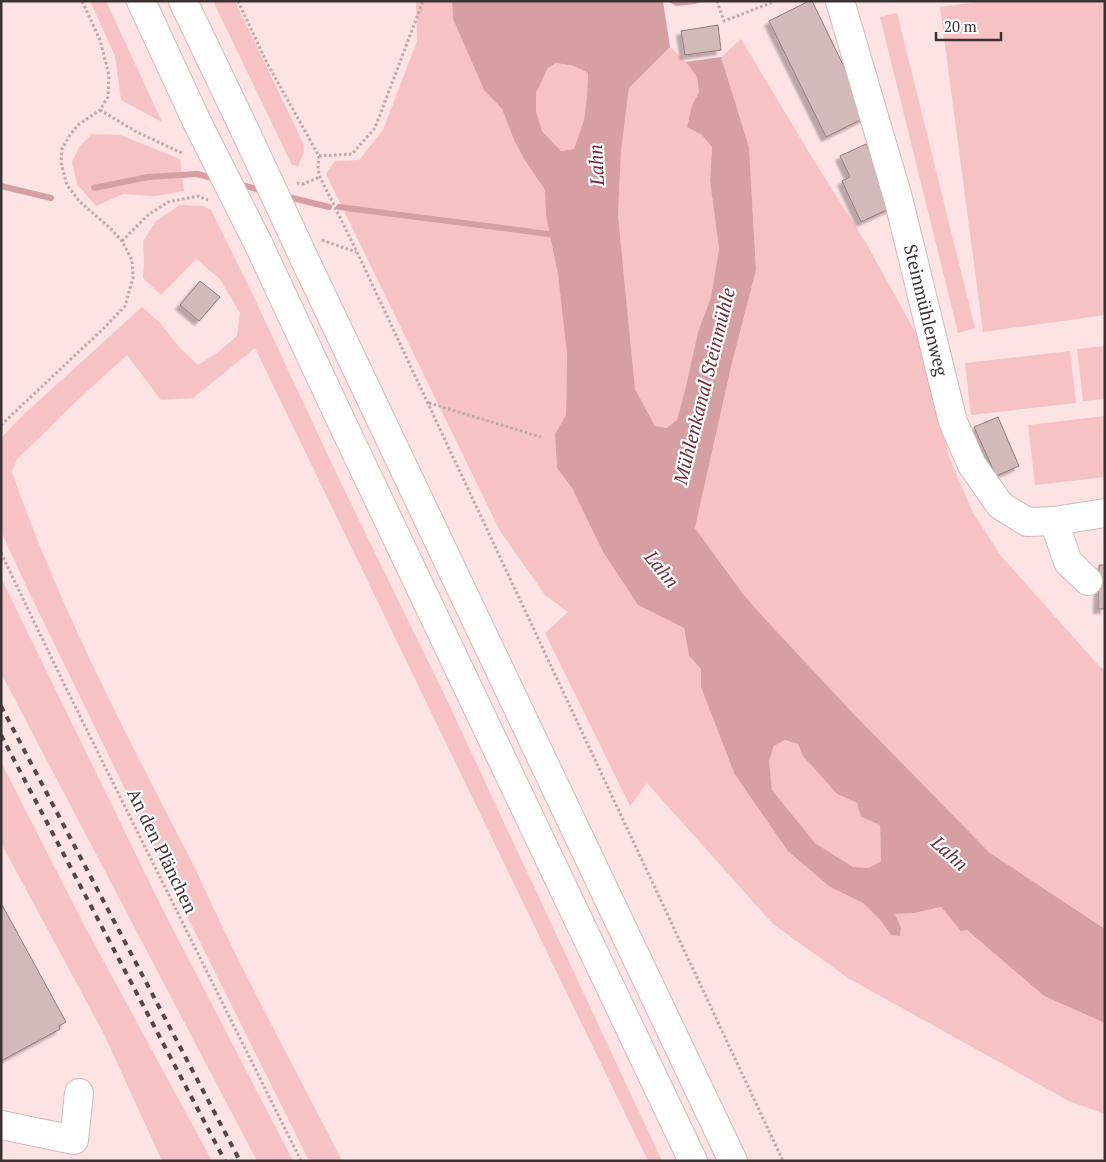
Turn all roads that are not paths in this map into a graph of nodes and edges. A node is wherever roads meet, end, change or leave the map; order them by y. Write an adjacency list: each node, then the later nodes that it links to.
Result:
1 (141, 1): 9 (main road, bridge)
2 (183, 1): 10 (main road, bridge)
3 (840, 1): 5 (main road, Steinmühlenweg)
4 (1105, 513): 5 (main road, Steinmühlenweg)
5 (1054, 521): 6 (main road)
6 (1088, 581)
7 (79, 1093): 8 (main road)
8 (1, 1125)
9 (693, 1161)
10 (732, 1161)

